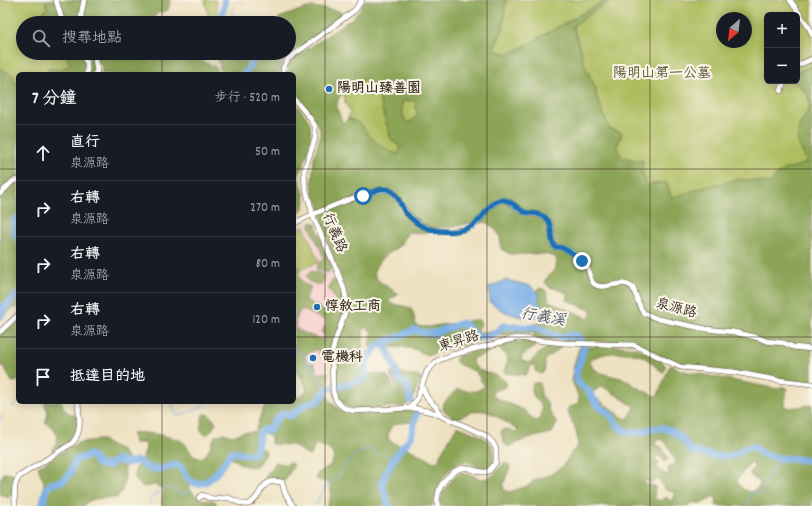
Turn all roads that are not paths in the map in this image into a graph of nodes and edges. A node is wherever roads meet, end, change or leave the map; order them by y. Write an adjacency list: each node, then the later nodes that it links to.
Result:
1 (56, 0): 5 (street)
2 (84, 0): 6 (street)
3 (362, 0): 8 (street)
4 (790, 0): 7 (street)
5 (62, 16)
6 (81, 16)
7 (812, 35)
8 (296, 53)
9 (812, 59): 13 (street)
10 (86, 60): 14 (street)
11 (95, 60): 15 (street)
12 (287, 60): 16 (street)
13 (800, 65)
14 (87, 72)
15 (96, 72)
16 (284, 72)
17 (783, 84): 18 (street)
18 (781, 90)
19 (296, 101): 22 (street, 行義路)
20 (16, 180): 21 (street)
21 (0, 194)
22 (313, 214): 23 (street, 泉源路); 26 (street, 泉源路); 30 (street, 行義路)
23 (296, 222)
24 (16, 319): 25 (street)
25 (0, 332)
26 (812, 349)
27 (812, 384): 28 (street, 東昇路)
28 (422, 386): 30 (street, 東昇路); 31 (street)
29 (78, 404): 33 (street)
30 (410, 408): 31 (street)
31 (442, 416): 35 (street)
32 (199, 498): 34 (street)
33 (15, 506)
34 (293, 506)
35 (437, 506)

